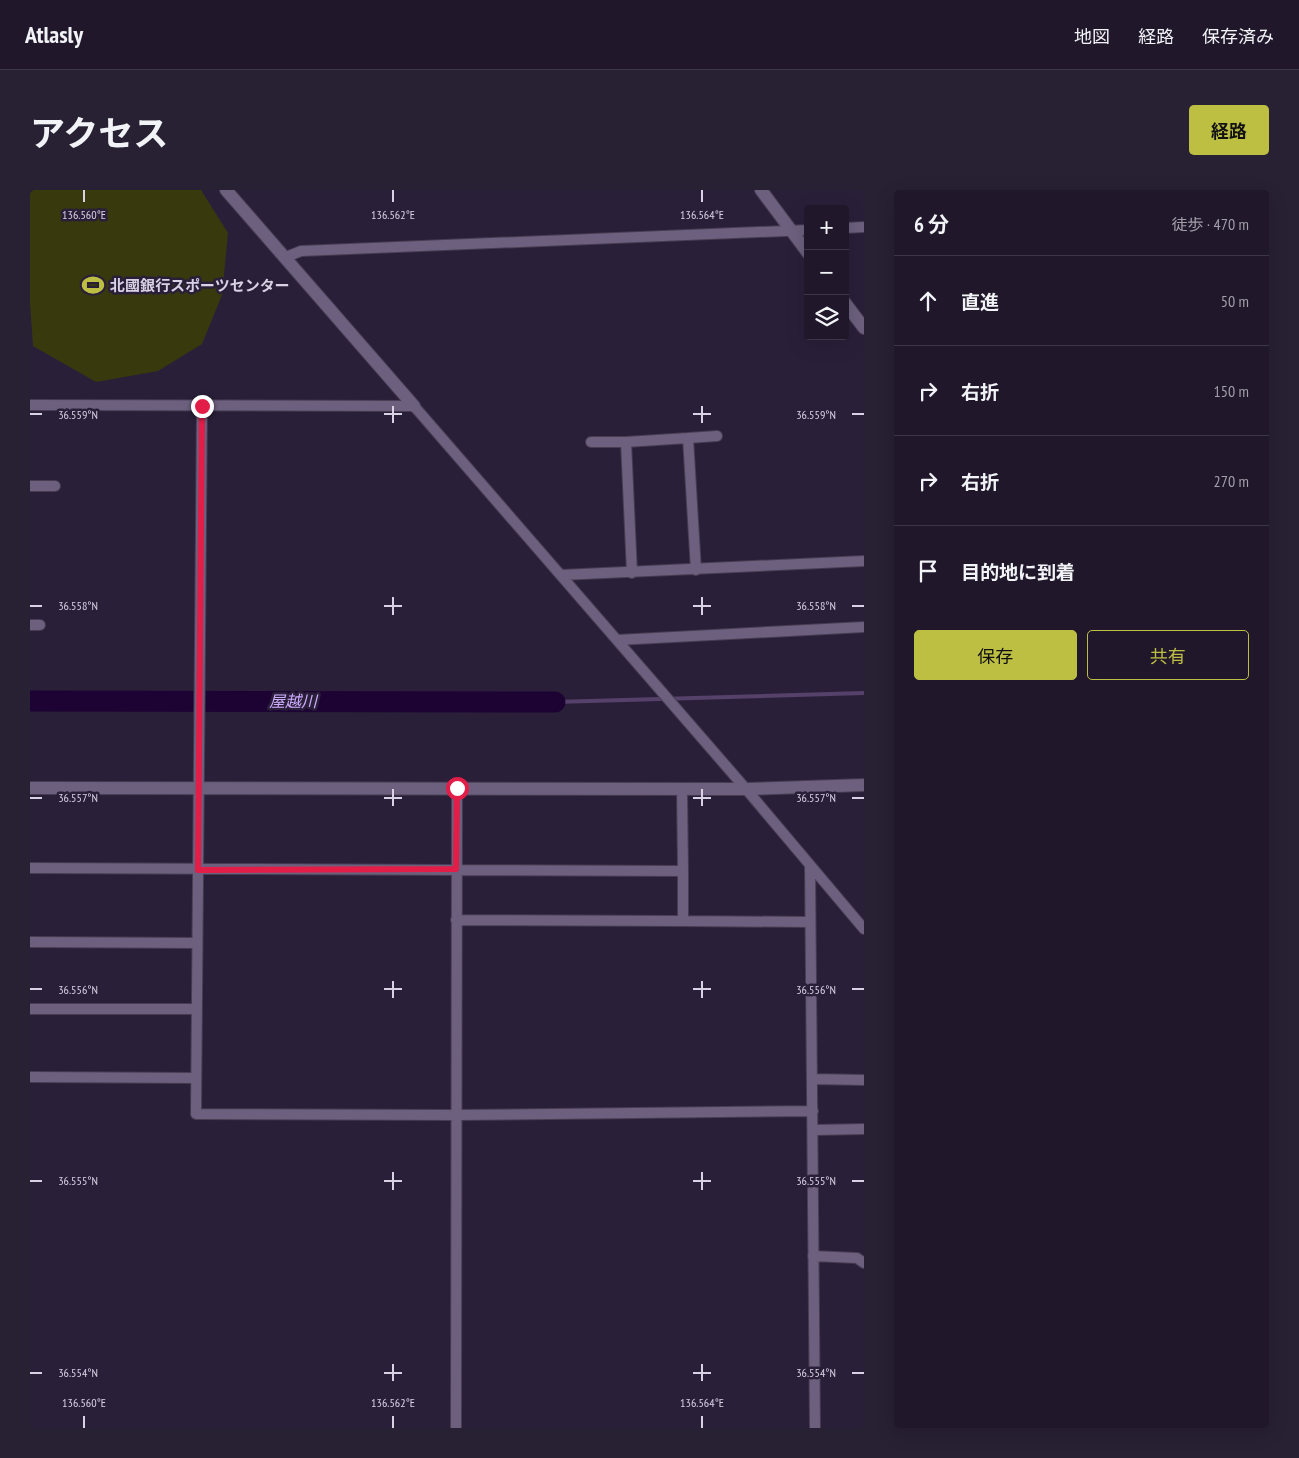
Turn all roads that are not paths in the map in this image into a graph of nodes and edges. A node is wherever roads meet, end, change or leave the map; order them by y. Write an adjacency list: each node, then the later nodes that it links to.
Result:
1 (226, 190): 8 (street)
2 (761, 190): 6 (street)
3 (864, 227): 4 (street)
4 (849, 228)
5 (804, 230): 6 (street)
6 (792, 231): 7 (street); 8 (street)
7 (806, 250)
8 (286, 258): 13 (street)
9 (849, 308): 10 (street)
10 (864, 328)
11 (30, 405): 12 (street)
12 (202, 406): 13 (street); 28 (street)
13 (414, 406): 23 (street)
14 (717, 436): 15 (street)
15 (688, 438): 17 (street); 21 (street)
16 (590, 442): 17 (street)
17 (626, 442): 22 (street)
18 (30, 486): 19 (street)
19 (55, 486)
20 (864, 561): 21 (street)
21 (696, 570): 22 (street)
22 (632, 573): 23 (street)
23 (561, 576): 25 (street)
24 (864, 627): 25 (street)
25 (617, 640): 31 (street)
26 (864, 785): 31 (street)
27 (30, 788): 28 (street)
28 (199, 788): 29 (street); 35 (street)
29 (457, 788): 30 (street); 34 (street)
30 (682, 789): 31 (street); 36 (street)
31 (746, 789): 32 (street)
32 (810, 866): 37 (street); 40 (street)
33 (30, 868): 35 (street)
34 (456, 869): 35 (street); 36 (street); 38 (street)
35 (198, 870): 43 (street)
36 (683, 871): 39 (street)
37 (860, 918): 41 (street)
38 (456, 920): 39 (street); 51 (street)
39 (683, 922): 40 (street)
40 (810, 922): 48 (street)
41 (864, 929)
42 (30, 942): 43 (street)
43 (197, 942): 45 (street)
44 (30, 1009): 45 (street)
45 (197, 1009): 47 (street)
46 (30, 1077): 47 (street)
47 (196, 1078): 51 (street)
48 (813, 1079): 49 (street); 50 (street)
49 (864, 1080)
50 (813, 1111): 51 (street); 53 (street)
51 (456, 1115): 56 (street)
52 (864, 1129): 53 (street)
53 (814, 1130): 54 (street)
54 (813, 1256): 55 (street); 57 (street)
55 (864, 1263)
56 (456, 1428)
57 (815, 1428)

